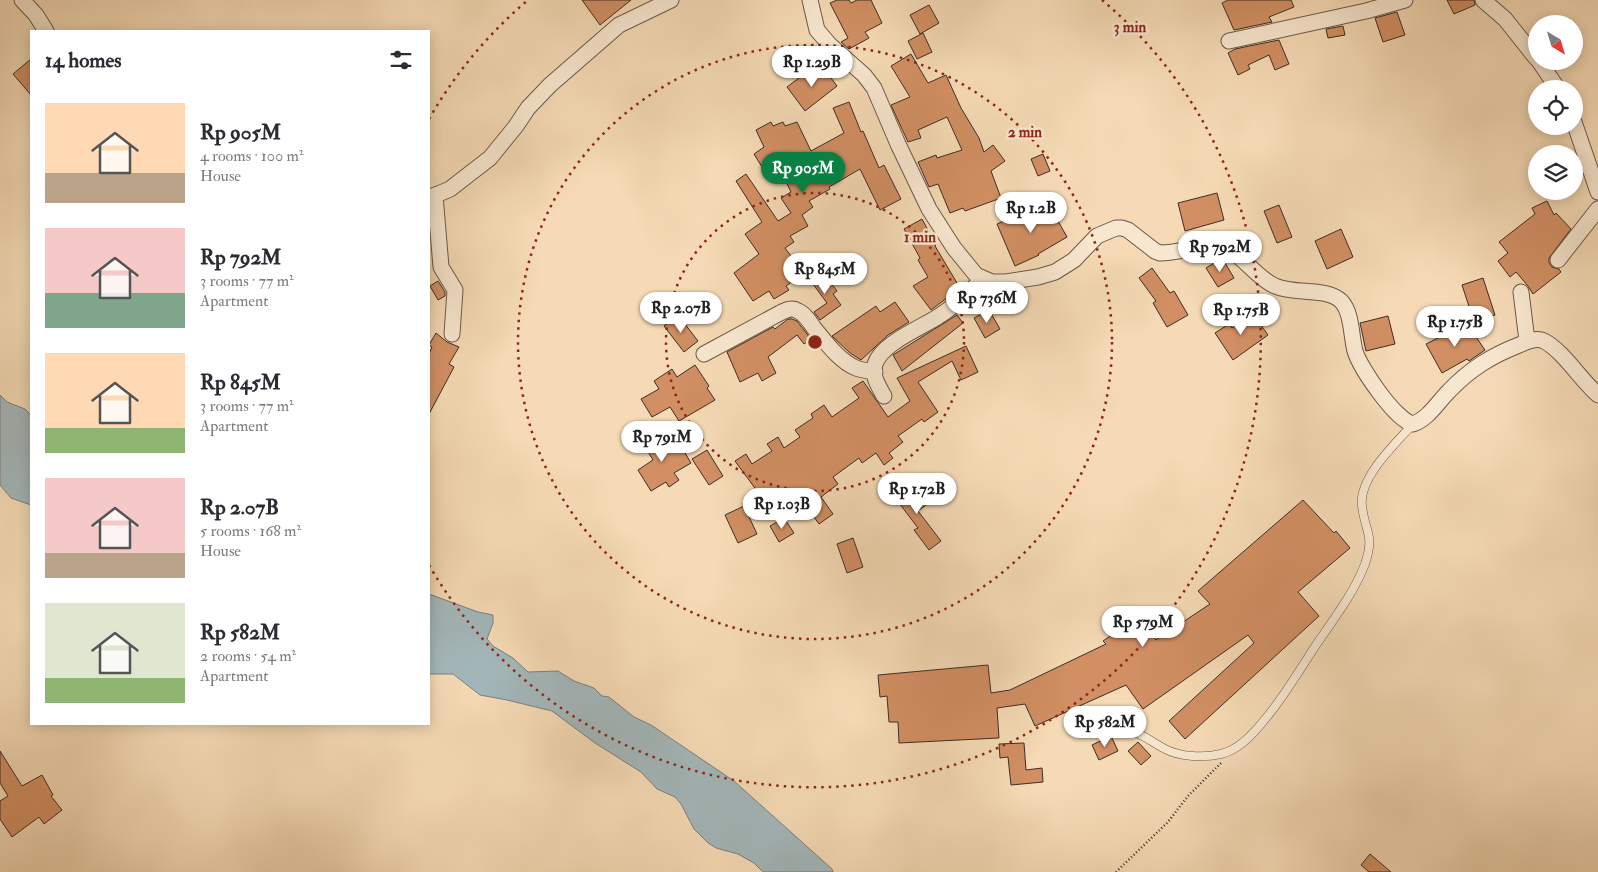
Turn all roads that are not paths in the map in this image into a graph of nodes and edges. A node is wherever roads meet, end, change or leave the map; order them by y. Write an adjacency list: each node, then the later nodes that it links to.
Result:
1 (22, 0): 6 (street)
2 (671, 0): 11 (street)
3 (810, 0): 14 (street)
4 (1405, 0): 7 (street)
5 (1483, 0): 8 (street)
6 (45, 30)
7 (1229, 41)
8 (1528, 48)
9 (1578, 135): 10 (street)
10 (1598, 192)
11 (432, 197): 16 (street)
12 (1598, 209): 13 (street)
13 (1558, 260)
14 (983, 279): 19 (street); 22 (street)
15 (1521, 292): 17 (street)
16 (452, 334)
17 (1527, 341): 20 (street); 22 (street)
18 (704, 354): 19 (street)
19 (875, 372): 21 (street)
20 (1598, 395)
21 (884, 396)
22 (1413, 424): 23 (lane)
23 (1075, 731)

